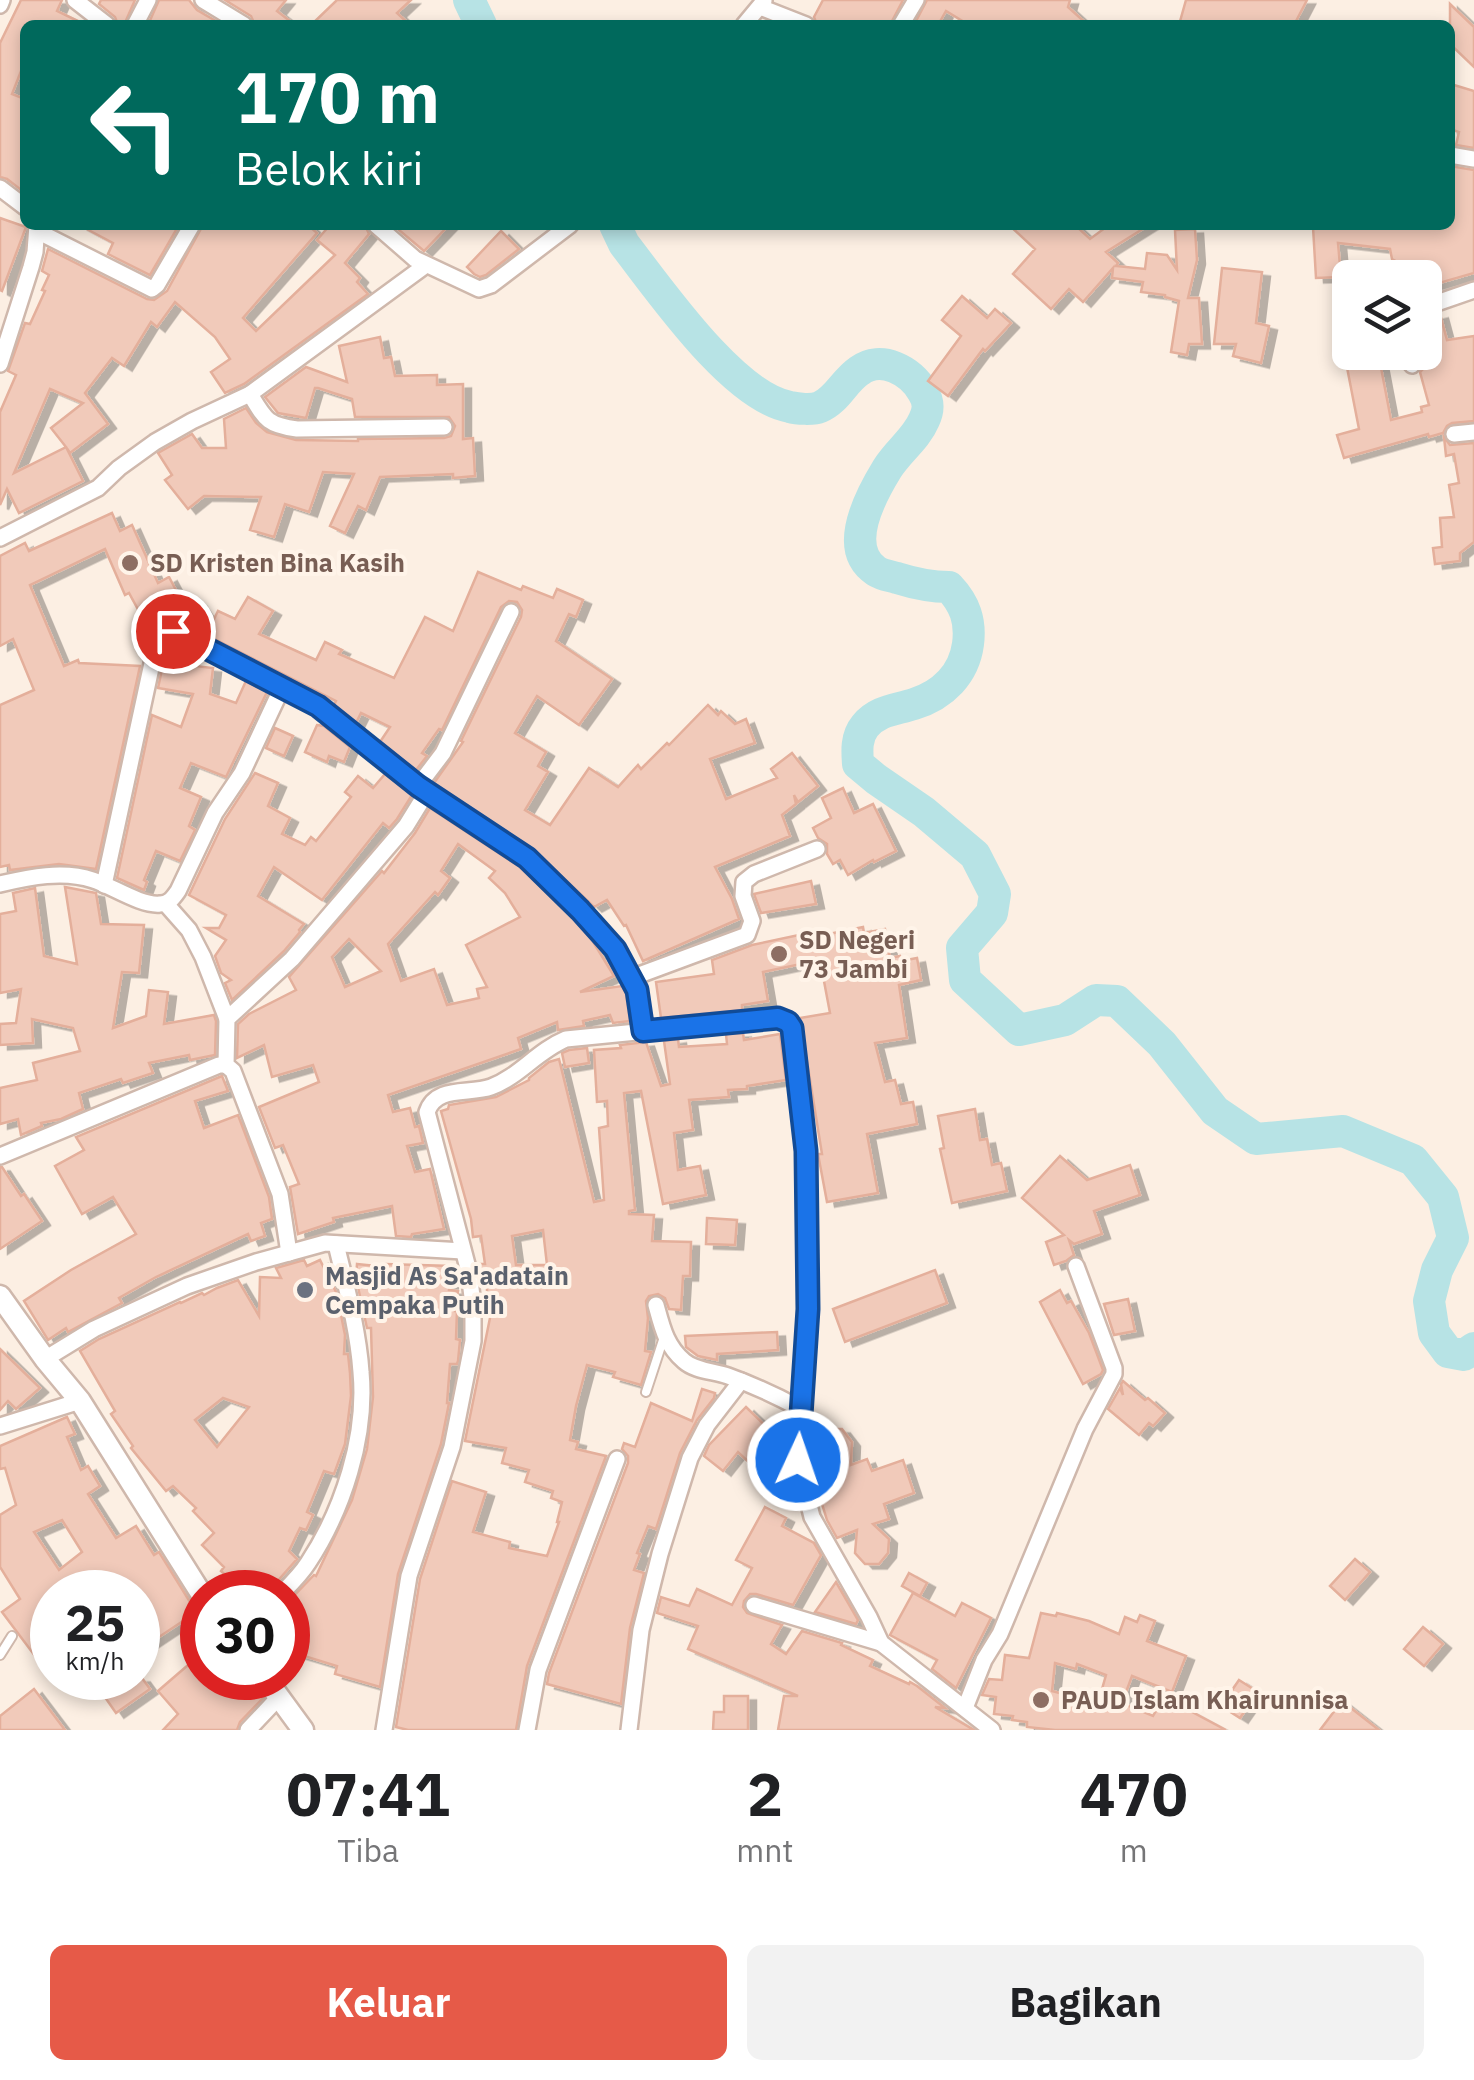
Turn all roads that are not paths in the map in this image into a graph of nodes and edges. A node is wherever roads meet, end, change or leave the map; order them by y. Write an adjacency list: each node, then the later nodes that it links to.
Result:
1 (75, 0): 4 (street)
2 (202, 0): 5 (street)
3 (762, 3): 6 (street)
4 (100, 20)
5 (236, 20)
6 (796, 20)
7 (0, 188): 8 (street)
8 (20, 203)
9 (37, 230): 17 (street)
10 (41, 230): 11 (street)
11 (189, 230)
12 (382, 230): 14 (street)
13 (563, 230): 14 (street)
14 (426, 264): 18 (street)
15 (1474, 290): 16 (street)
16 (1442, 301)
17 (0, 364)
18 (250, 394): 19 (street); 22 (street)
19 (444, 427)
20 (1474, 432): 21 (street)
21 (1454, 434)
22 (0, 538)
23 (511, 612): 25 (street)
24 (289, 690): 25 (street); 28 (street); 29 (street)
25 (422, 789): 30 (street); 31 (street)
26 (817, 848): 30 (street)
27 (0, 884): 28 (street)
28 (104, 884): 29 (street)
29 (166, 904): 31 (street)
30 (630, 978): 32 (street)
31 (227, 1019): 33 (street)
32 (643, 1031): 36 (street); 46 (street)
33 (226, 1065): 34 (street); 37 (street)
34 (0, 1156)
35 (336, 1244): 36 (street); 37 (street); 50 (street)
36 (463, 1251): 60 (street)
37 (289, 1253): 42 (street)
38 (1076, 1266): 57 (street)
39 (0, 1296): 42 (street)
40 (656, 1305): 41 (street)
41 (664, 1338): 43 (street); 44 (lane)
42 (45, 1359): 45 (street)
43 (741, 1381): 46 (street); 62 (street)
44 (646, 1392)
45 (80, 1401): 47 (street); 49 (street)
46 (800, 1409): 53 (street)
47 (0, 1426)
48 (617, 1458): 61 (street)
49 (187, 1570)
50 (303, 1570)
51 (754, 1605): 53 (street)
52 (12, 1636): 54 (lane)
53 (881, 1643): 57 (street)
54 (0, 1655)
55 (276, 1700): 58 (street)
56 (283, 1700): 59 (street)
57 (965, 1708): 63 (street)
58 (248, 1730)
59 (303, 1730)
60 (384, 1730)
61 (528, 1730)
62 (629, 1730)
63 (992, 1730)

